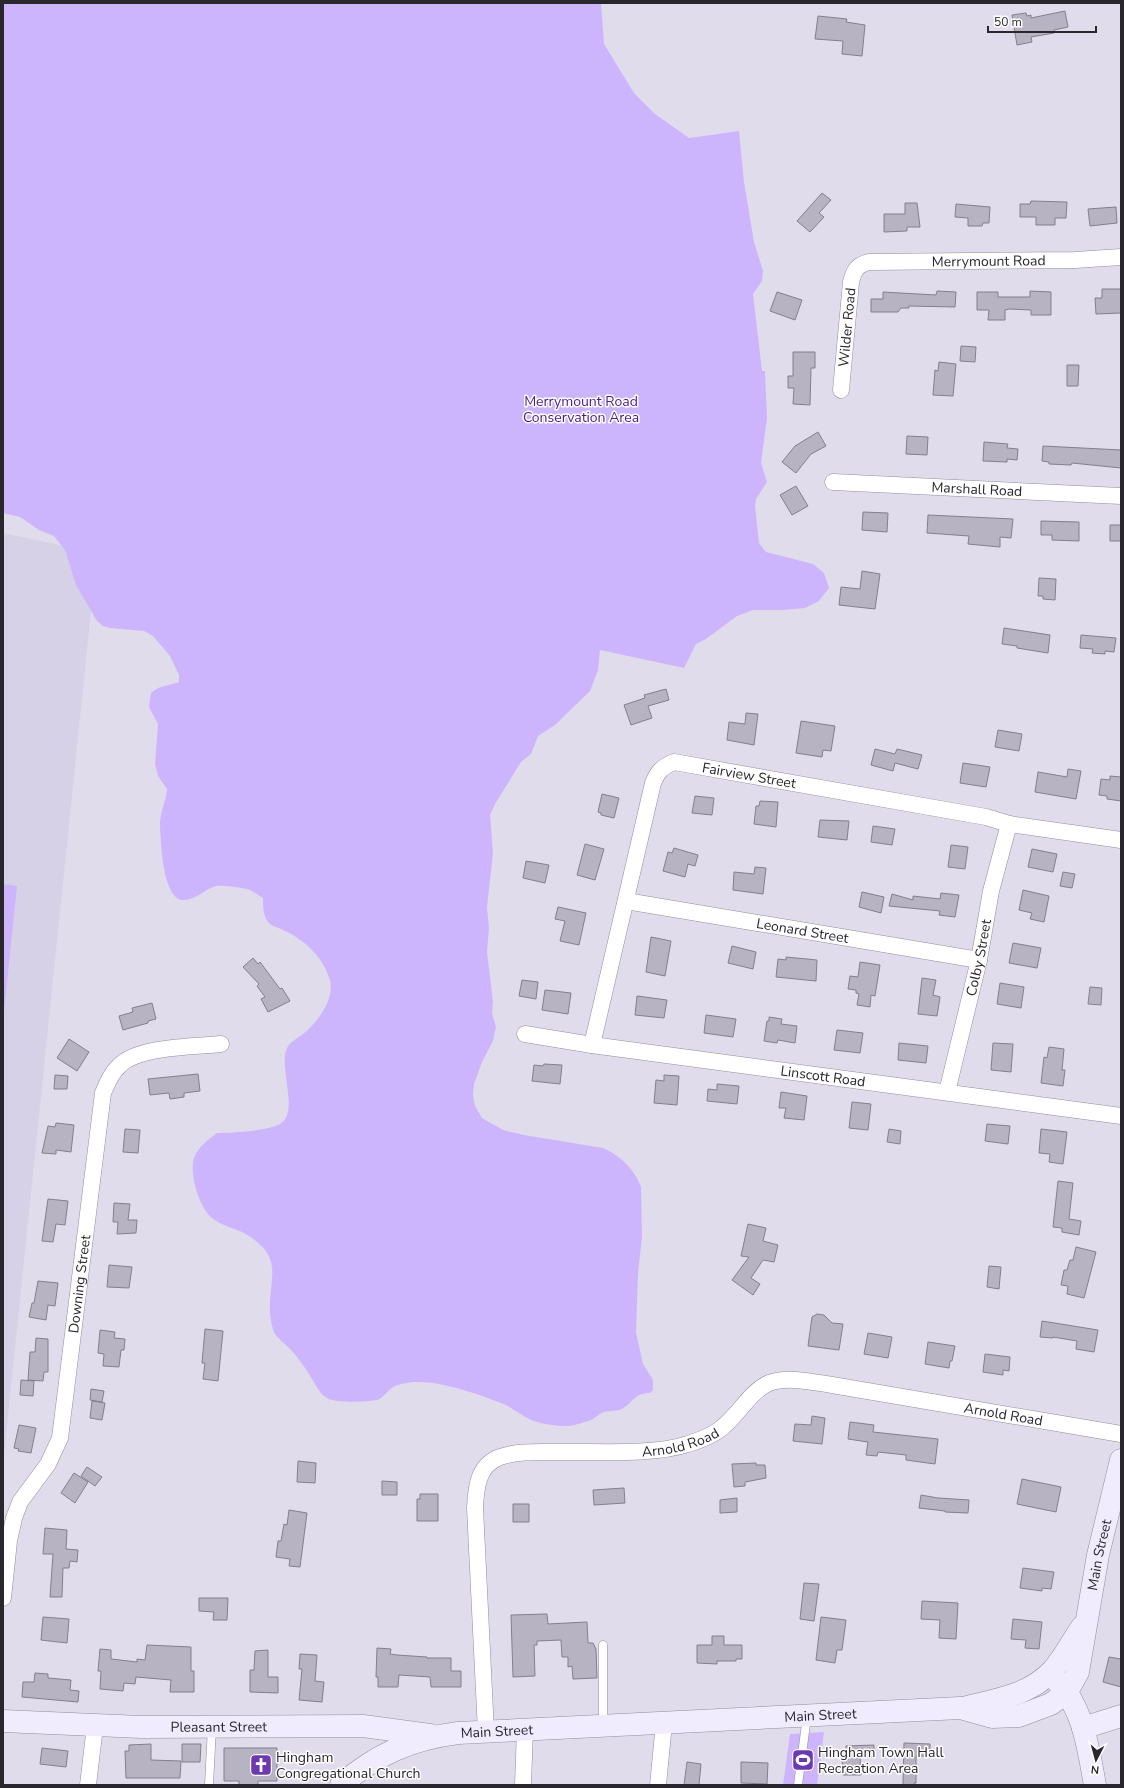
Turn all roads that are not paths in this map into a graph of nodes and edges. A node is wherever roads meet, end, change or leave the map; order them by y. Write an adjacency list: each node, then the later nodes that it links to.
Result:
1 (1121, 257): 2 (street, Merrymount Road)
2 (858, 266): 3 (street, Wilder Road)
3 (841, 390)
4 (833, 482): 5 (street, Marshall Road)
5 (1121, 496)
6 (1009, 824): 7 (street, Fairview Street); 8 (street, Fairview Street); 9 (street, Colby Street)
7 (1121, 840)
8 (626, 902): 9 (street, Leonard Street); 12 (street, Fairview Street)
9 (978, 960): 13 (street, Colby Street)
10 (525, 1034): 12 (street, Linscott Road)
11 (221, 1044): 17 (street, Downing Street)
12 (592, 1045): 13 (street, Linscott Road)
13 (947, 1092): 14 (street, Linscott Road)
14 (1121, 1116)
15 (1121, 1434): 32 (street, Arnold Road)
16 (1121, 1460): 18 (main road, Main Street)
17 (3, 1598)
18 (1086, 1621): 20 (main road); 21 (main road, Main Street)
19 (603, 1645): 29 (lane)
20 (1049, 1673): 21 (main road); 22 (main road)
21 (1067, 1692): 22 (main road, Main Street); 30 (main road)
22 (960, 1708): 23 (main road, Main Street)
23 (807, 1715): 26 (main road, Main Street); 39 (lane)
24 (1121, 1716): 30 (main road)
25 (3, 1721): 27 (main road, Pleasant Street)
26 (664, 1723): 29 (main road, Main Street); 38 (street)
27 (95, 1726): 28 (main road, Pleasant Street); 34 (street)
28 (212, 1726): 33 (main road, Pleasant Street); 35 (lane)
29 (602, 1726): 31 (main road, Main Street)
30 (1083, 1728): 40 (main road)
31 (525, 1730): 32 (main road, Main Street); 37 (street)
32 (486, 1732): 33 (main road, Main Street)
33 (435, 1736): 36 (main road, Main Street)
34 (88, 1785)
35 (209, 1785)
36 (341, 1785)
37 (523, 1785)
38 (658, 1785)
39 (798, 1785)
40 (1095, 1785)

